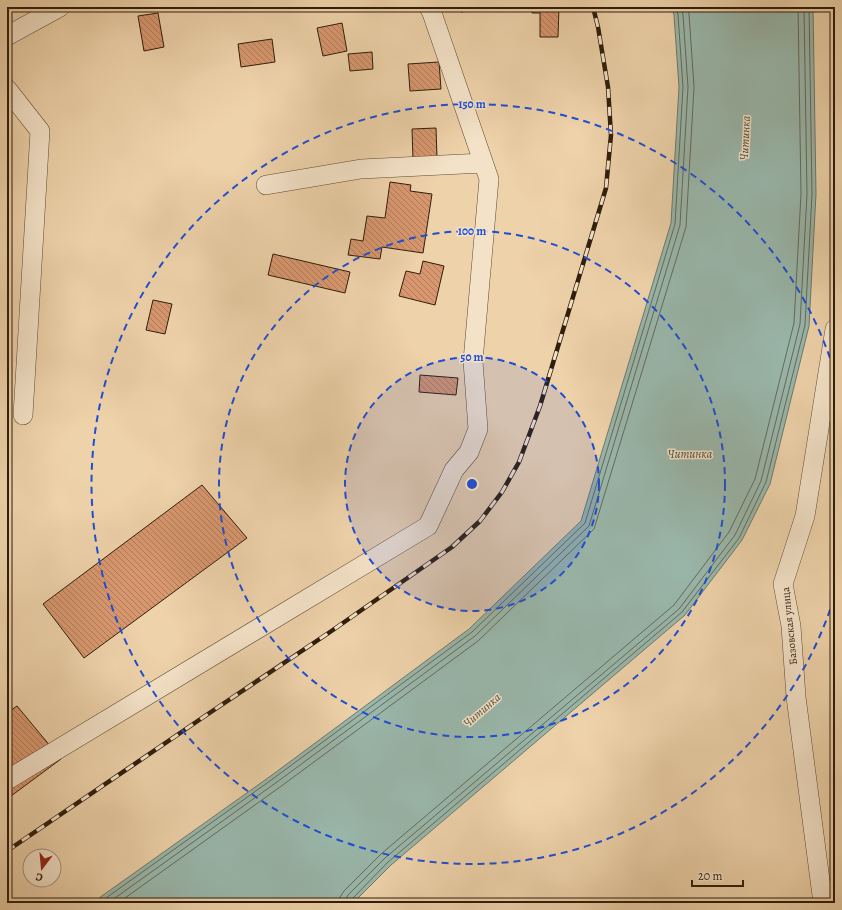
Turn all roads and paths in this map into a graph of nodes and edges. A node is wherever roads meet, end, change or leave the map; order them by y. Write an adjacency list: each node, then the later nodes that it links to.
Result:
1 (60, 7): 3 (street)
2 (429, 7): 5 (street)
3 (7, 36)
4 (7, 89): 8 (street)
5 (483, 163): 6 (street); 9 (street)
6 (266, 185)
7 (835, 329): 10 (street, Базовская улица)
8 (23, 415)
9 (7, 780)
10 (823, 903)

